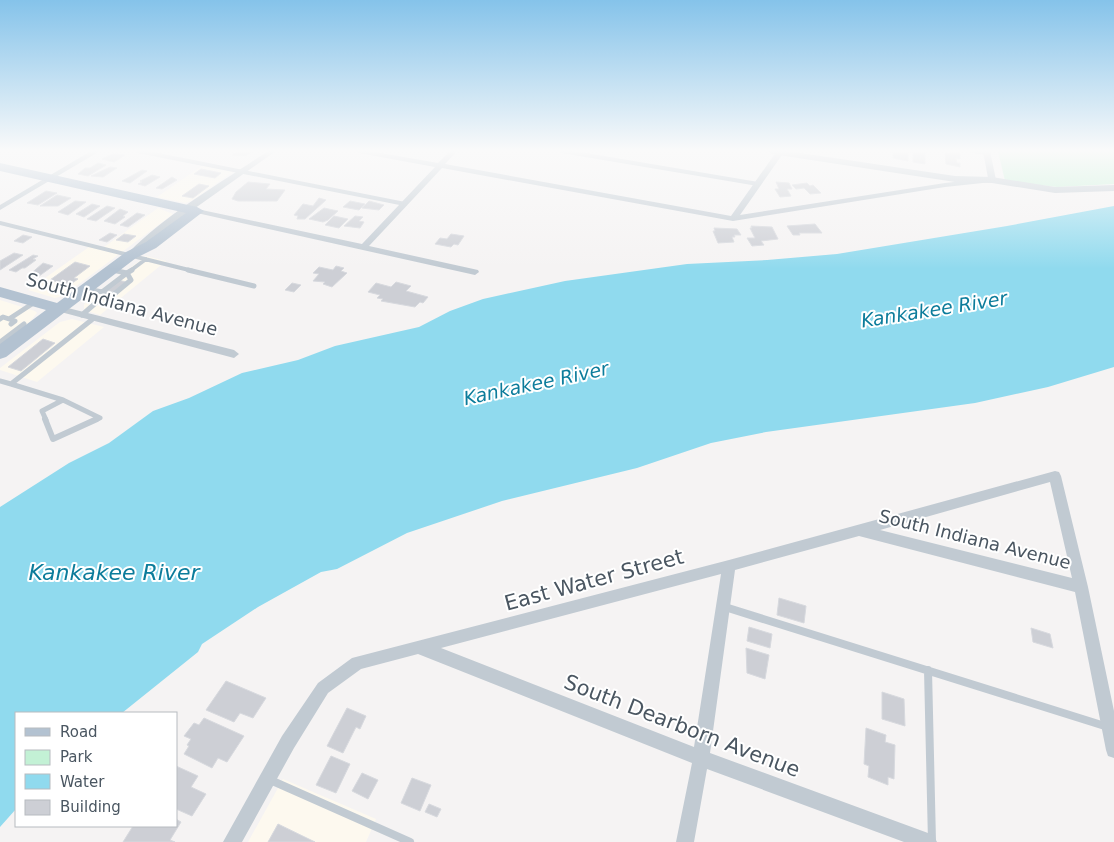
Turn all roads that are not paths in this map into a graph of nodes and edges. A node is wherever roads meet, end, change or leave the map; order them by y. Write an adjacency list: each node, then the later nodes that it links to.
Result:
1 (30, 190): 10 (street)
2 (105, 190): 11 (main road)
3 (221, 190): 11 (street)
4 (336, 190): 9 (lane)
5 (418, 190): 9 (street)
6 (574, 190): 12 (street)
7 (754, 190): 12 (street)
8 (912, 190): 12 (street)
9 (405, 204): 14 (street)
10 (0, 208)
11 (193, 210): 14 (street); 15 (main road)
12 (733, 219)
13 (0, 223): 15 (lane)
14 (364, 247): 17 (street)
15 (139, 257): 16 (main road); 18 (lane)
16 (119, 272): 19 (main road); 19 (lane)
17 (475, 272)
18 (254, 286)
19 (99, 291): 22 (main road); 23 (lane)
20 (2, 294): 21 (main road, South Indiana Avenue)
21 (34, 302): 22 (main road, South Indiana Avenue); 25 (lane)
22 (60, 309): 23 (street, South Indiana Avenue); 26 (main road); 30 (main road)
23 (82, 315): 24 (street, South Indiana Avenue)
24 (94, 318): 29 (street, South Indiana Avenue); 32 (lane)
25 (6, 319): 26 (lane)
26 (29, 326): 27 (lane); 28 (main road)
27 (0, 342)
28 (0, 353)
29 (234, 354)
30 (0, 358)
31 (0, 381): 32 (lane)
32 (11, 384): 33 (lane)
33 (63, 400): 33 (lane)
34 (860, 530): 35 (street, East Water Street); 36 (street, South Indiana Avenue); 36 (street, East Water Street)
35 (729, 566): 37 (street); 38 (street, East Water Street)
36 (1081, 587): 40 (street)
37 (723, 606): 39 (lane); 42 (street)
38 (421, 648): 42 (street, South Dearborn Avenue); 43 (street, East Water Street)
39 (928, 670): 40 (lane); 47 (lane)
40 (1109, 727): 41 (street)
41 (1114, 750)
42 (701, 758): 46 (street); 47 (street, South Dearborn Avenue)
43 (268, 779): 44 (street, East Water Street); 45 (lane)
44 (232, 842)
45 (410, 842)
46 (685, 842)
47 (930, 842)

